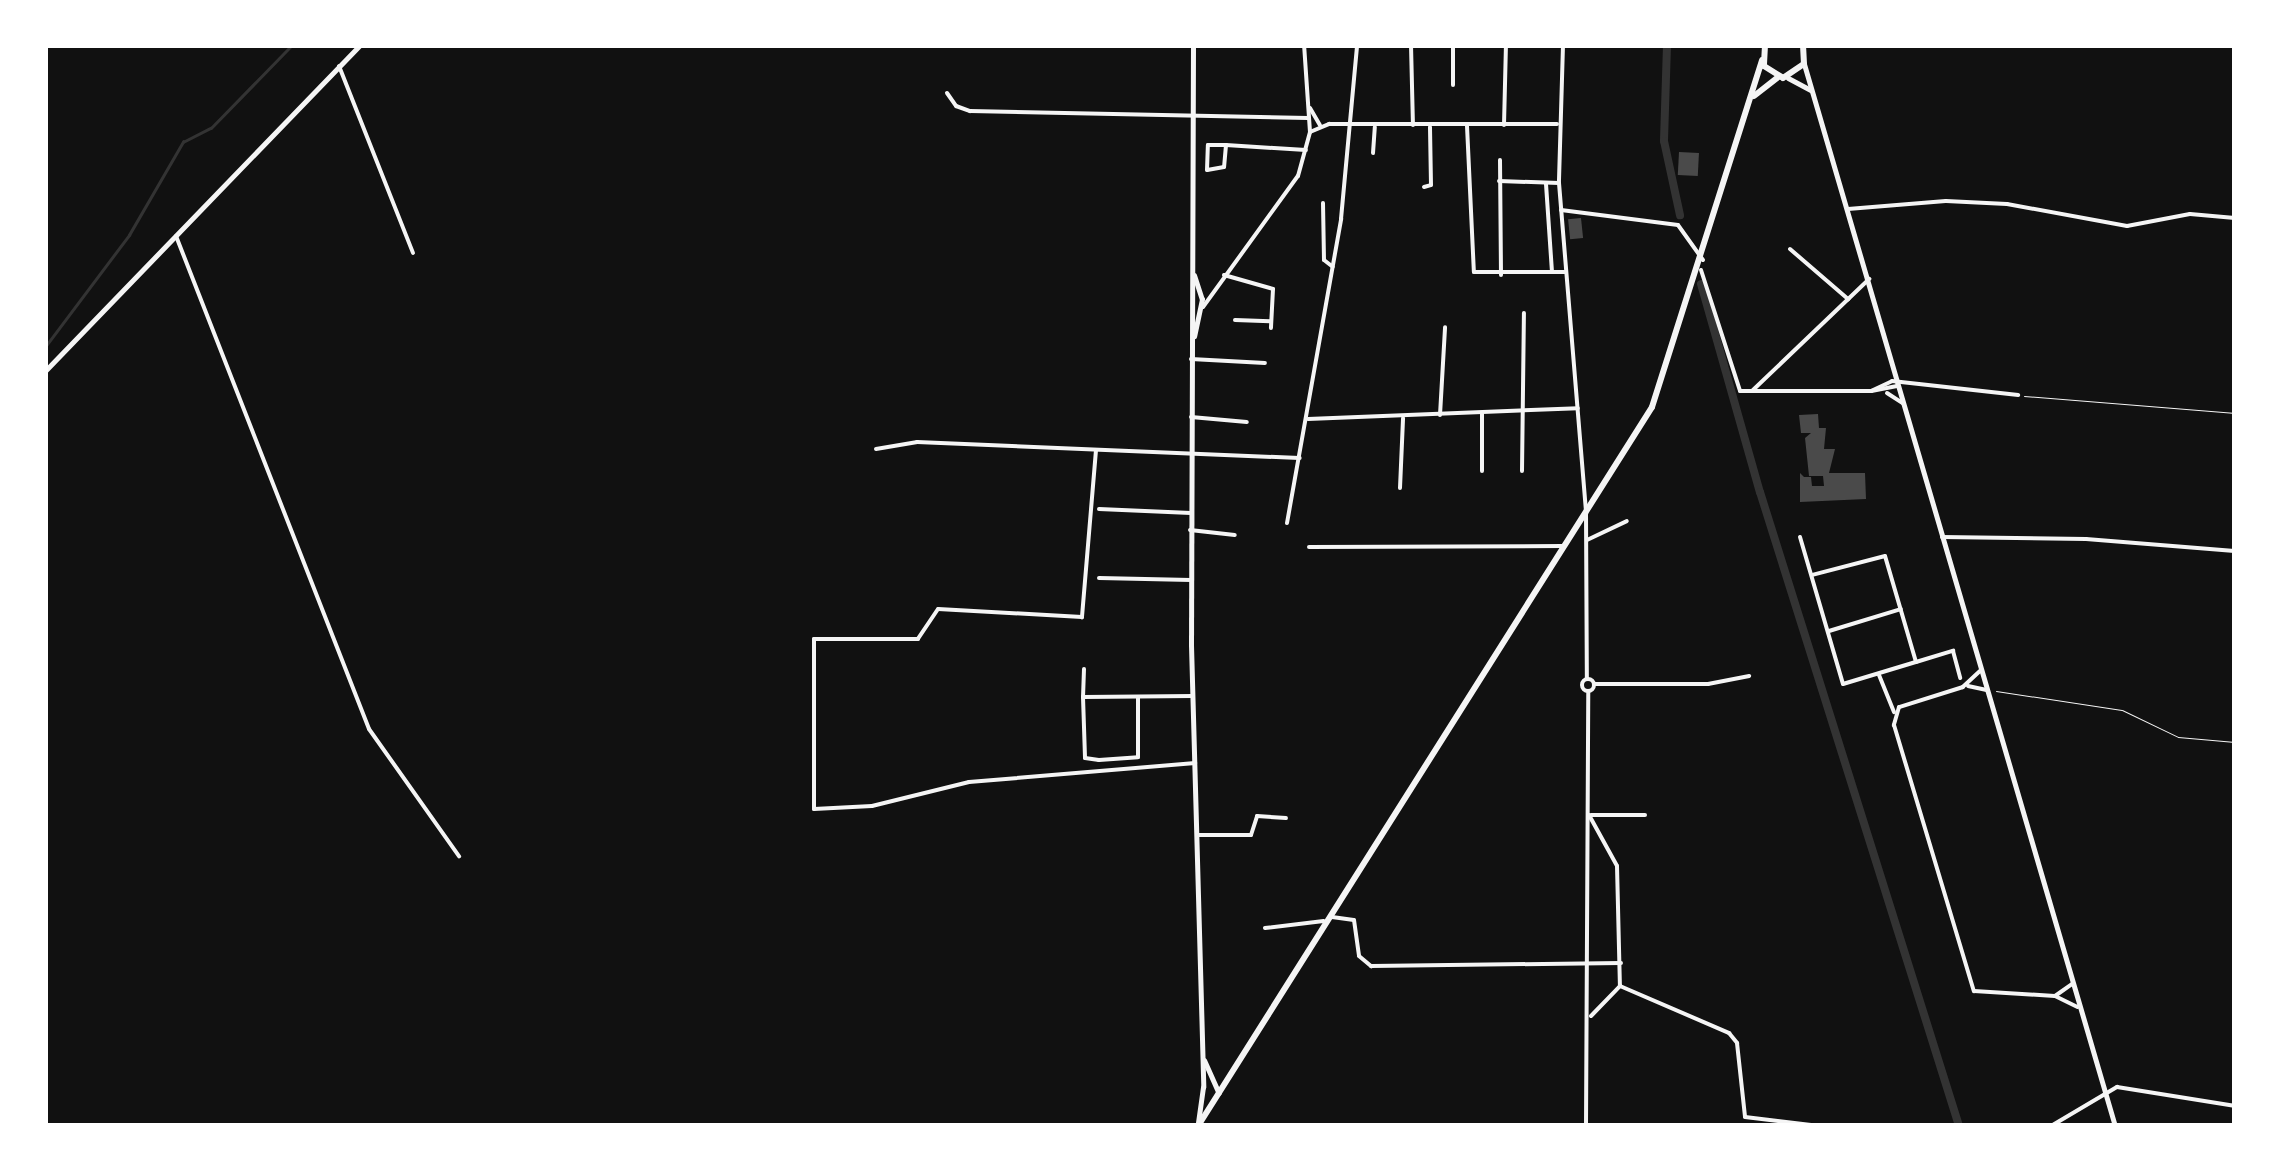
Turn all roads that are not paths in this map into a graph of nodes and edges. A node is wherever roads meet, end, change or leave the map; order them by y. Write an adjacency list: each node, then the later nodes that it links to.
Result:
1 (360, 45): 13 (main road)
2 (1193, 45): 21 (main road)
3 (1304, 45): 20 (street)
4 (1357, 45): 23 (street)
5 (1411, 45): 28 (street)
6 (1453, 45): 16 (street)
7 (1506, 45): 30 (street)
8 (1563, 45): 24 (street)
9 (1764, 45): 11 (main road)
10 (1802, 45): 12 (main road)
11 (1762, 60): 14 (main road); 19 (main road)
12 (1804, 64): 15 (main road); 17 (main road)
13 (339, 66): 46 (main road); 48 (street)
14 (1778, 77): 15 (main road); 19 (main road)
15 (1788, 78): 17 (main road)
16 (1453, 85)
17 (1813, 92): 43 (main road)
18 (948, 93): 21 (street)
19 (1750, 101): 49 (main road)
20 (1308, 104): 22 (street); 25 (street)
21 (1192, 113): 22 (street); 36 (main road)
22 (1308, 118): 31 (street)
23 (1347, 124): 25 (street); 26 (street); 50 (street)
24 (1558, 124): 30 (street); 39 (street)
25 (1320, 125): 31 (street)
26 (1375, 126): 28 (street); 34 (street)
27 (1467, 126): 29 (street); 30 (street); 56 (street)
28 (1413, 127): 29 (street)
29 (1430, 127): 41 (street)
30 (1504, 127)
31 (1310, 132): 33 (street)
32 (1226, 146): 33 (street); 37 (street); 37 (street)
33 (1306, 150): 55 (street)
34 (1374, 153)
35 (1500, 160): 38 (street)
36 (1193, 168): 37 (street); 52 (main road)
37 (1207, 170)
38 (1498, 181): 40 (street); 56 (street)
39 (1560, 183): 40 (street); 44 (street)
40 (1546, 184): 53 (street)
41 (1424, 186)
42 (1323, 203): 50 (street)
43 (1848, 209): 45 (street); 57 (main road)
44 (1562, 210): 49 (street); 54 (street)
45 (2235, 218)
46 (175, 234): 72 (main road); 133 (street)
47 (1790, 249): 61 (street)
48 (413, 253)
49 (1703, 260): 51 (main road)
50 (1333, 267): 86 (street)
51 (1700, 270): 75 (street); 97 (main road)
52 (1192, 272): 59 (main road); 60 (main road)
53 (1552, 272): 54 (street); 56 (street)
54 (1566, 272): 80 (street)
55 (1223, 274): 58 (street); 66 (street)
56 (1501, 275)
57 (1868, 279): 61 (street); 71 (main road)
58 (1216, 282): 59 (street); 63 (street)
59 (1200, 290): 60 (main road); 63 (main road)
60 (1192, 293): 62 (main road)
61 (1848, 298): 75 (street)
62 (1191, 308): 63 (main road); 69 (main road)
63 (1199, 312): 69 (main road)
64 (1524, 313): 81 (street)
65 (1235, 320): 66 (street)
66 (1272, 320): 68 (street)
67 (1445, 327): 83 (street)
68 (1272, 328)
69 (1191, 356): 70 (street); 84 (main road)
70 (1265, 362)
71 (1893, 364): 73 (street); 74 (main road)
72 (45, 371)
73 (1882, 384): 74 (street); 76 (street)
74 (1899, 384): 77 (street); 78 (street); 79 (main road)
75 (1752, 390): 76 (street)
76 (1871, 391): 77 (street)
77 (1887, 393): 79 (street)
78 (2018, 396)
79 (1905, 405): 103 (main road)
80 (1578, 408): 81 (street); 97 (street)
81 (1522, 412): 82 (street); 92 (street)
82 (1482, 414): 83 (street); 93 (street)
83 (1440, 415): 85 (street)
84 (1191, 417): 87 (street); 90 (main road)
85 (1403, 418): 86 (street); 94 (street)
86 (1308, 419): 91 (street)
87 (1246, 422)
88 (876, 449): 89 (street)
89 (1096, 450): 90 (street); 128 (street)
90 (1191, 452): 91 (street); 96 (main road)
91 (1300, 458): 99 (street)
92 (1522, 471)
93 (1482, 472)
94 (1400, 488)
95 (1098, 509): 96 (street)
96 (1191, 513): 100 (main road)
97 (1586, 514): 104 (street); 105 (main road)
98 (1627, 521): 104 (street)
99 (1287, 523)
100 (1190, 530): 101 (street); 110 (main road)
101 (1235, 535)
102 (1800, 537): 108 (street)
103 (1942, 537): 107 (street); 115 (main road)
104 (1587, 540): 118 (street)
105 (1566, 546): 106 (street); 134 (main road)
106 (1309, 547)
107 (2235, 550)
108 (1812, 576): 111 (street); 112 (street)
109 (1099, 578): 110 (street)
110 (1191, 580): 124 (main road)
111 (1901, 609): 112 (street); 113 (street)
112 (1828, 631): 116 (street)
113 (1916, 662): 116 (street); 119 (street)
114 (1084, 669): 125 (street)
115 (1982, 670): 121 (street); 122 (main road)
116 (1878, 673): 127 (street)
117 (1749, 676): 120 (street)
118 (1587, 678): 120 (street); 123 (street)
119 (1960, 678)
120 (1594, 684): 123 (street)
121 (1963, 686): 122 (street); 127 (street)
122 (1988, 690): 138 (main road)
123 (1588, 691): 130 (street)
124 (1193, 696): 126 (street); 128 (main road)
125 (1083, 697): 126 (street); 126 (street)
126 (1138, 698)
127 (1894, 712): 140 (street)
128 (1194, 763): 132 (main road)
129 (1645, 814): 130 (street)
130 (1590, 815): 136 (street); 137 (street)
131 (1286, 818): 132 (street)
132 (1198, 835): 143 (main road)
133 (460, 856)
134 (1330, 919): 135 (street); 136 (street); 144 (main road)
135 (1265, 928)
136 (1586, 962): 137 (street); 142 (street)
137 (1620, 963): 139 (street)
138 (2072, 984): 140 (street); 141 (main road)
139 (1620, 986): 142 (street); 152 (street)
140 (2056, 996): 141 (street)
141 (2078, 1007): 147 (main road)
142 (1589, 1021): 151 (street)
143 (1202, 1058): 145 (main road); 146 (main road)
144 (1234, 1070): 145 (main road); 148 (main road)
145 (1212, 1071): 148 (main road)
146 (1203, 1087): 148 (main road); 150 (main road)
147 (2106, 1092): 149 (street); 153 (street); 154 (main road)
148 (1218, 1095): 150 (main road)
149 (2235, 1106)
150 (1198, 1126)
151 (1586, 1126)
152 (1821, 1126)
153 (2051, 1126)
154 (2115, 1126)

